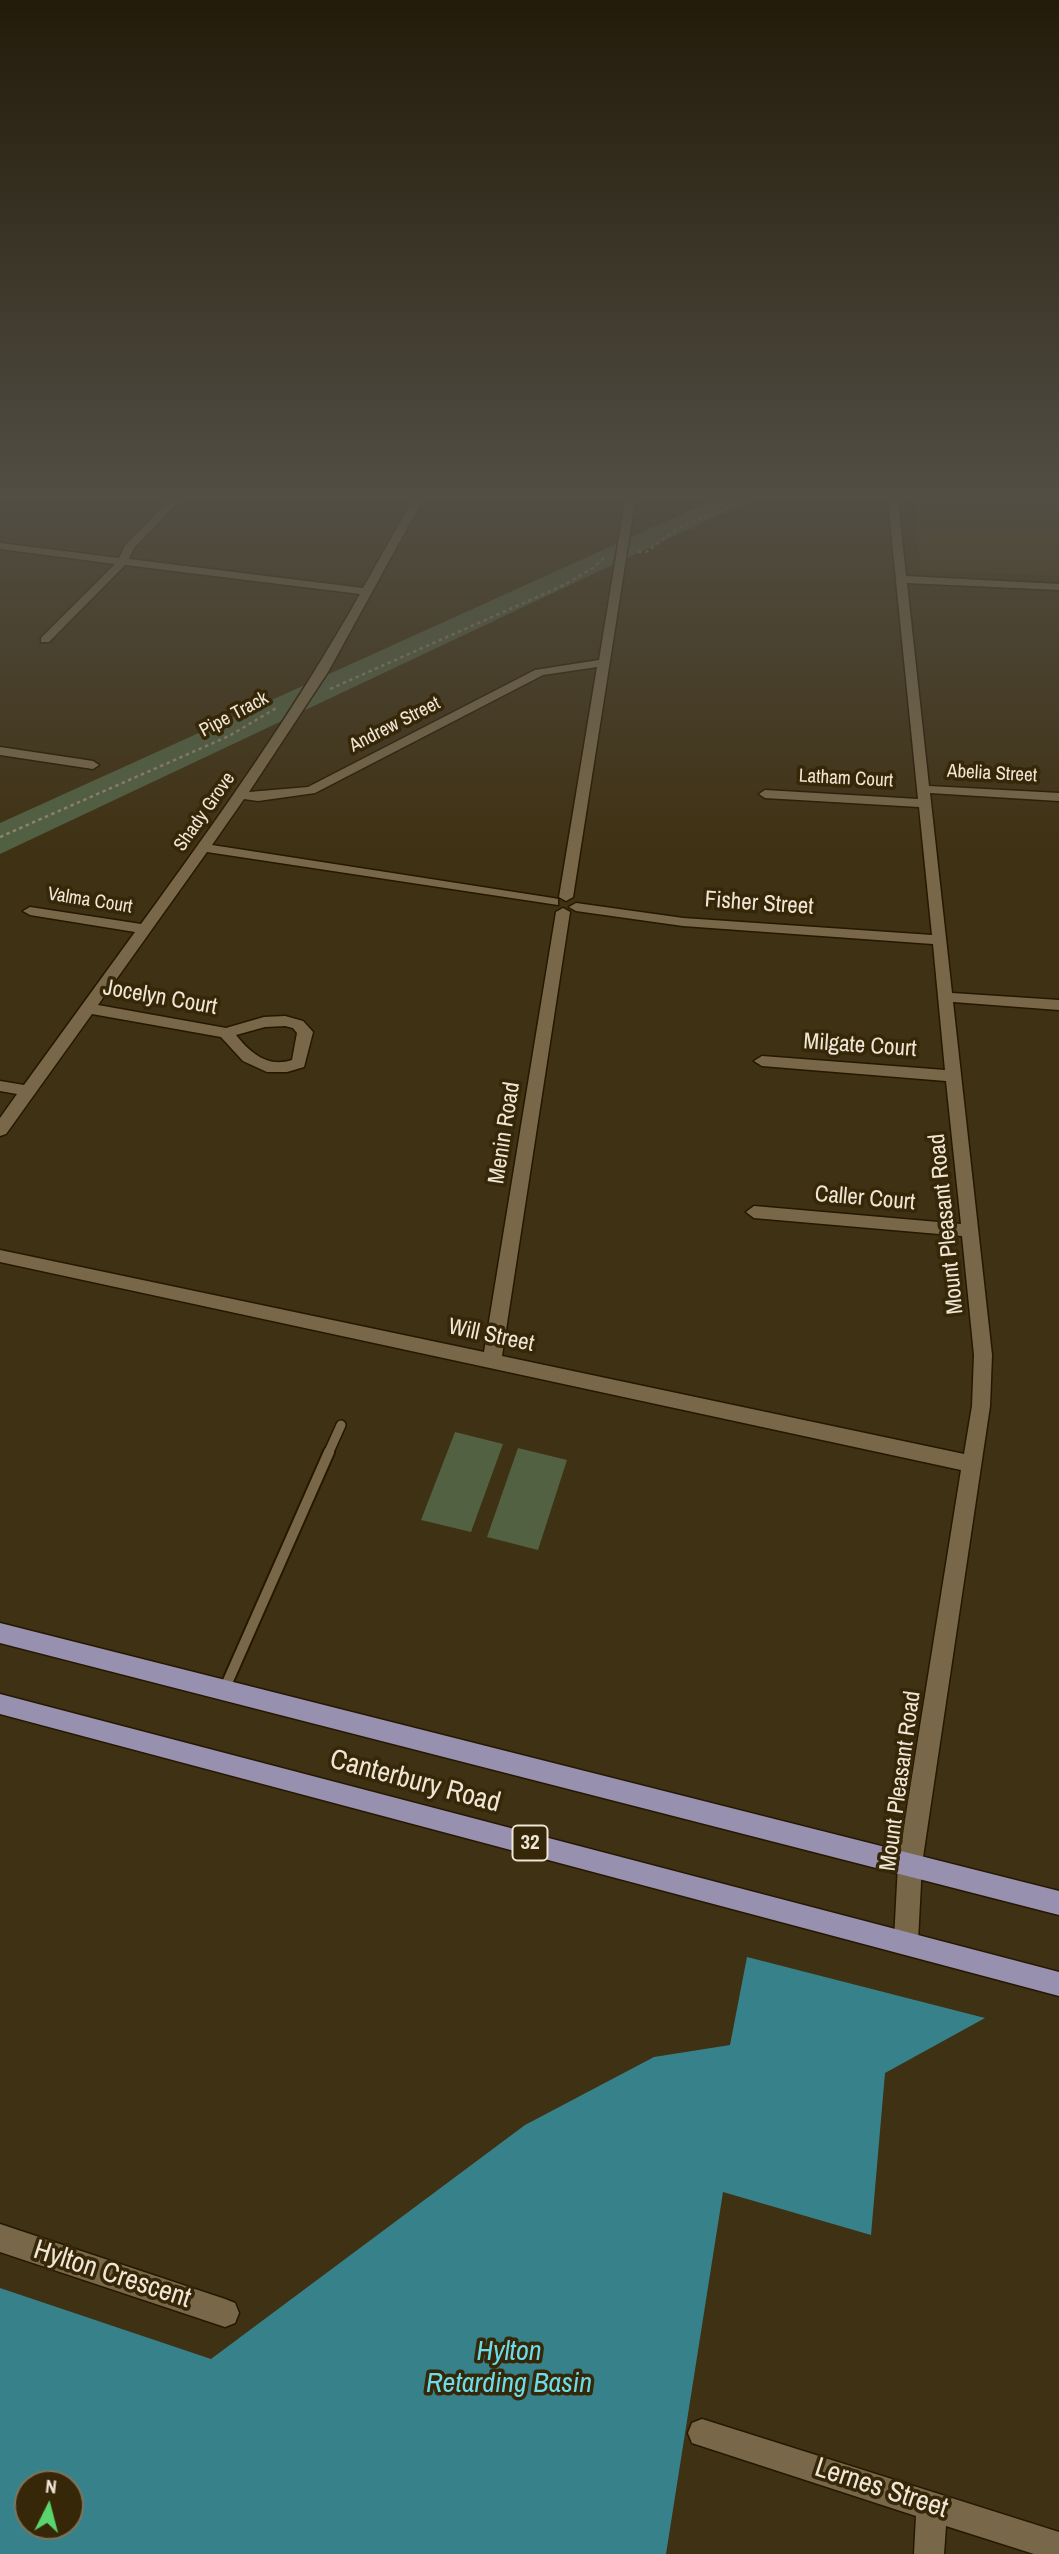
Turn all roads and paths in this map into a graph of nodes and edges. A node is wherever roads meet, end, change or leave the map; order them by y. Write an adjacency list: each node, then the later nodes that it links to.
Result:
1 (65, 620): 6 (street)
2 (350, 620): 8 (street, Shady Grove)
3 (487, 620): 8 (path, Pipe Track)
4 (610, 620): 7 (street, Menin Road)
5 (905, 620): 13 (street, Mount Pleasant Road)
6 (45, 640)
7 (603, 663): 12 (street, Andrew Street); 17 (street, Menin Road)
8 (307, 695): 12 (street, Shady Grove); 15 (path, Pipe Track)
9 (0, 751): 10 (street)
10 (93, 765)
11 (765, 794): 13 (street, Latham Court)
12 (241, 795): 16 (street, Shady Grove)
13 (924, 796): 14 (street, Abelia Street); 20 (street, Mount Pleasant Road)
14 (1059, 797)
15 (0, 837)
16 (204, 848): 17 (street, Fisher Street); 19 (street, Shady Grove)
17 (564, 905): 20 (street, Fisher Street); 33 (street, Menin Road)
18 (30, 911): 19 (street, Valma Court)
19 (145, 929): 23 (street, Shady Grove)
20 (939, 940): 21 (street, Mount Pleasant Road)
21 (946, 997): 22 (street); 26 (street, Mount Pleasant Road)
22 (1059, 1004)
23 (87, 1008): 24 (street, Jocelyn Court); 28 (street, Shady Grove)
24 (226, 1033): 24 (street, Jocelyn Court)
25 (762, 1061): 26 (street, Milgate Court)
26 (954, 1076): 31 (street, Mount Pleasant Road)
27 (0, 1086): 28 (street)
28 (27, 1091): 29 (street, Shady Grove)
29 (0, 1130)
30 (754, 1212): 31 (street, Caller Court)
31 (971, 1231): 35 (street, Mount Pleasant Road)
32 (0, 1256): 33 (street, Will Street)
33 (492, 1361): 35 (street, Will Street)
34 (341, 1425): 37 (lane)
35 (972, 1464): 39 (street, Mount Pleasant Road)
36 (0, 1633): 37 (main road, Canterbury Road)
37 (224, 1690): 39 (main road, Canterbury Road)
38 (0, 1704): 41 (main road, Canterbury Road / 32)
39 (910, 1864): 40 (main road, Canterbury Road); 41 (street, Mount Pleasant Road)
40 (1059, 1903)
41 (906, 1941): 42 (main road, Canterbury Road / 32)
42 (1059, 1984)
43 (0, 2238): 44 (street, Hylton Crescent)
44 (225, 2313)
45 (702, 2433): 46 (street, Lernes Street)
46 (932, 2505): 47 (street, Lernes Street); 48 (street)
47 (1059, 2547)
48 (929, 2554)

